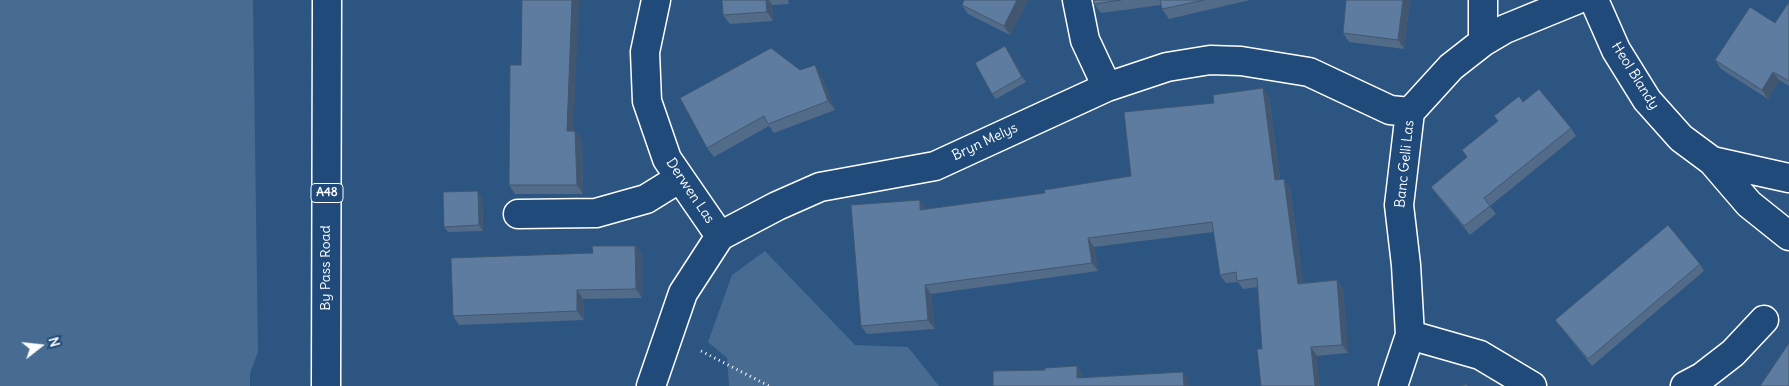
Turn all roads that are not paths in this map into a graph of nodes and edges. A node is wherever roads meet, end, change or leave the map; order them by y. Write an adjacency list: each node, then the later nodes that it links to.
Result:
1 (327, 0): 19 (street, By Pass Road / A48)
2 (656, 0): 11 (street, Derwen Las)
3 (1077, 0): 8 (street)
4 (1483, 0): 7 (street)
5 (1576, 0): 7 (street, Banc Gelli Las)
6 (1594, 0): 10 (street, Heol Blandy)
7 (1483, 42): 9 (street, Banc Gelli Las)
8 (1107, 87): 9 (street, Bryn Melys); 14 (street, Bryn Melys)
9 (1410, 112): 17 (street, Banc Gelli Las)
10 (1712, 161): 12 (street, Heol Blandy); 15 (street, Heol Blandy)
11 (680, 178): 13 (street); 14 (street, Derwen Las)
12 (1789, 178)
13 (518, 214)
14 (720, 236): 18 (street, Bryn Melys)
15 (1789, 236)
16 (1764, 320): 22 (street)
17 (1410, 335): 20 (street, Banc Gelli Las); 21 (street)
18 (653, 380)
19 (326, 386)
20 (1393, 386)
21 (1532, 386)
22 (1685, 386)

